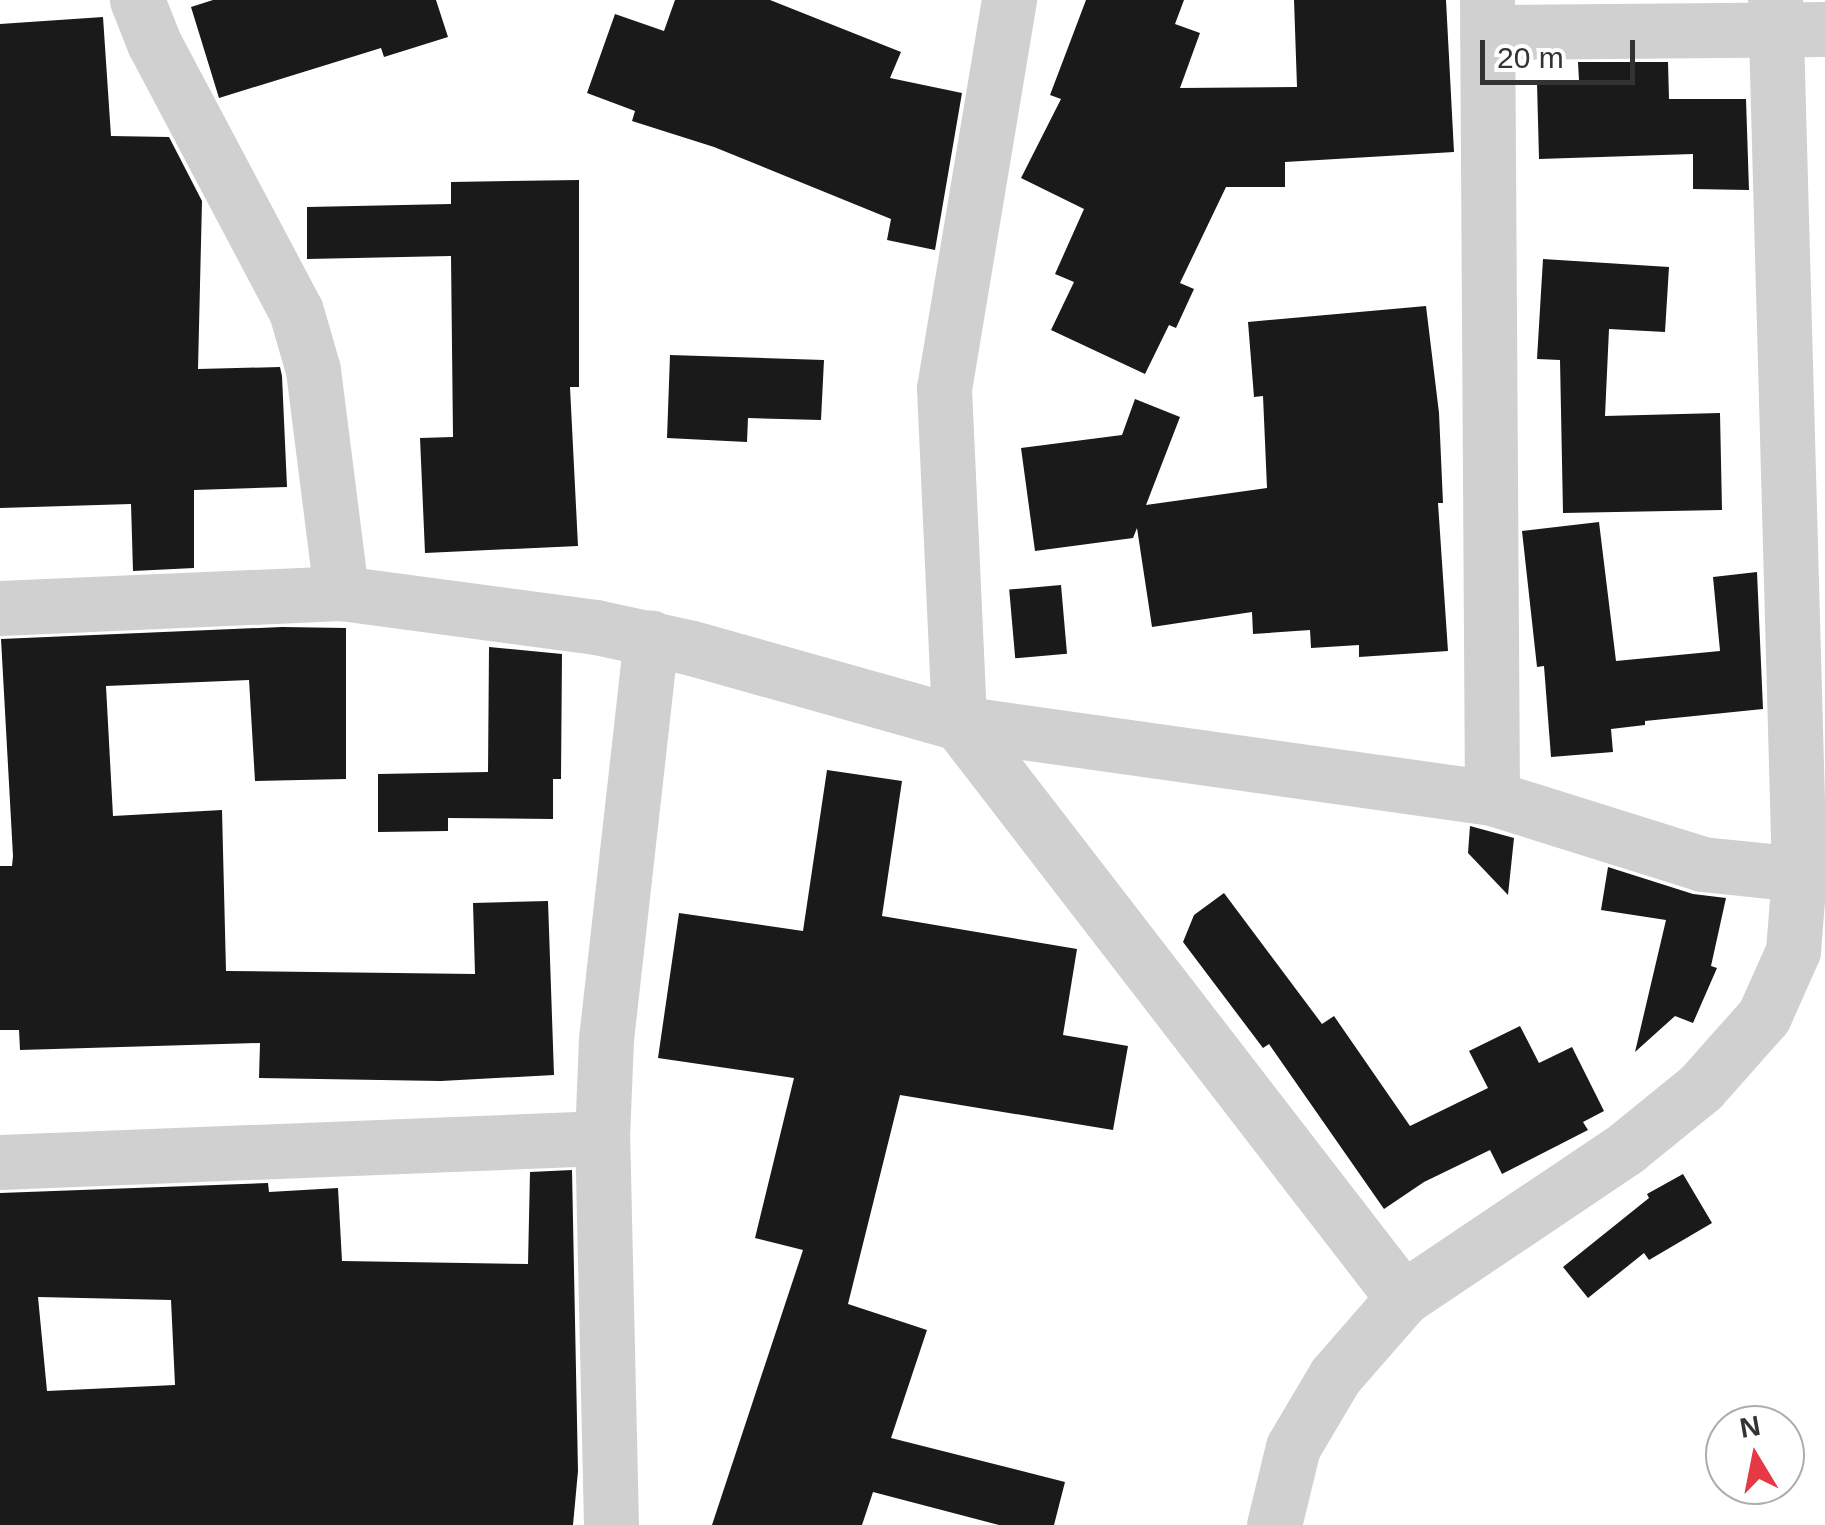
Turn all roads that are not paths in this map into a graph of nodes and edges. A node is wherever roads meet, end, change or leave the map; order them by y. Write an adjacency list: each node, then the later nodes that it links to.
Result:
1 (136, 0): 6 (street)
2 (1009, 0): 9 (street)
3 (1487, 16): 4 (street); 10 (street)
4 (1792, 21): 5 (street)
5 (1806, 349): 11 (street)
6 (340, 593): 7 (street); 8 (street)
7 (0, 608)
8 (651, 638): 9 (street); 13 (street)
9 (959, 722): 10 (street); 15 (street)
10 (1492, 798): 11 (street)
11 (1800, 874): 12 (street)
12 (1809, 954): 15 (street)
13 (602, 1138): 14 (street); 16 (street)
14 (0, 1162)
15 (1403, 1298): 17 (street)
16 (612, 1525)
17 (1274, 1525)

